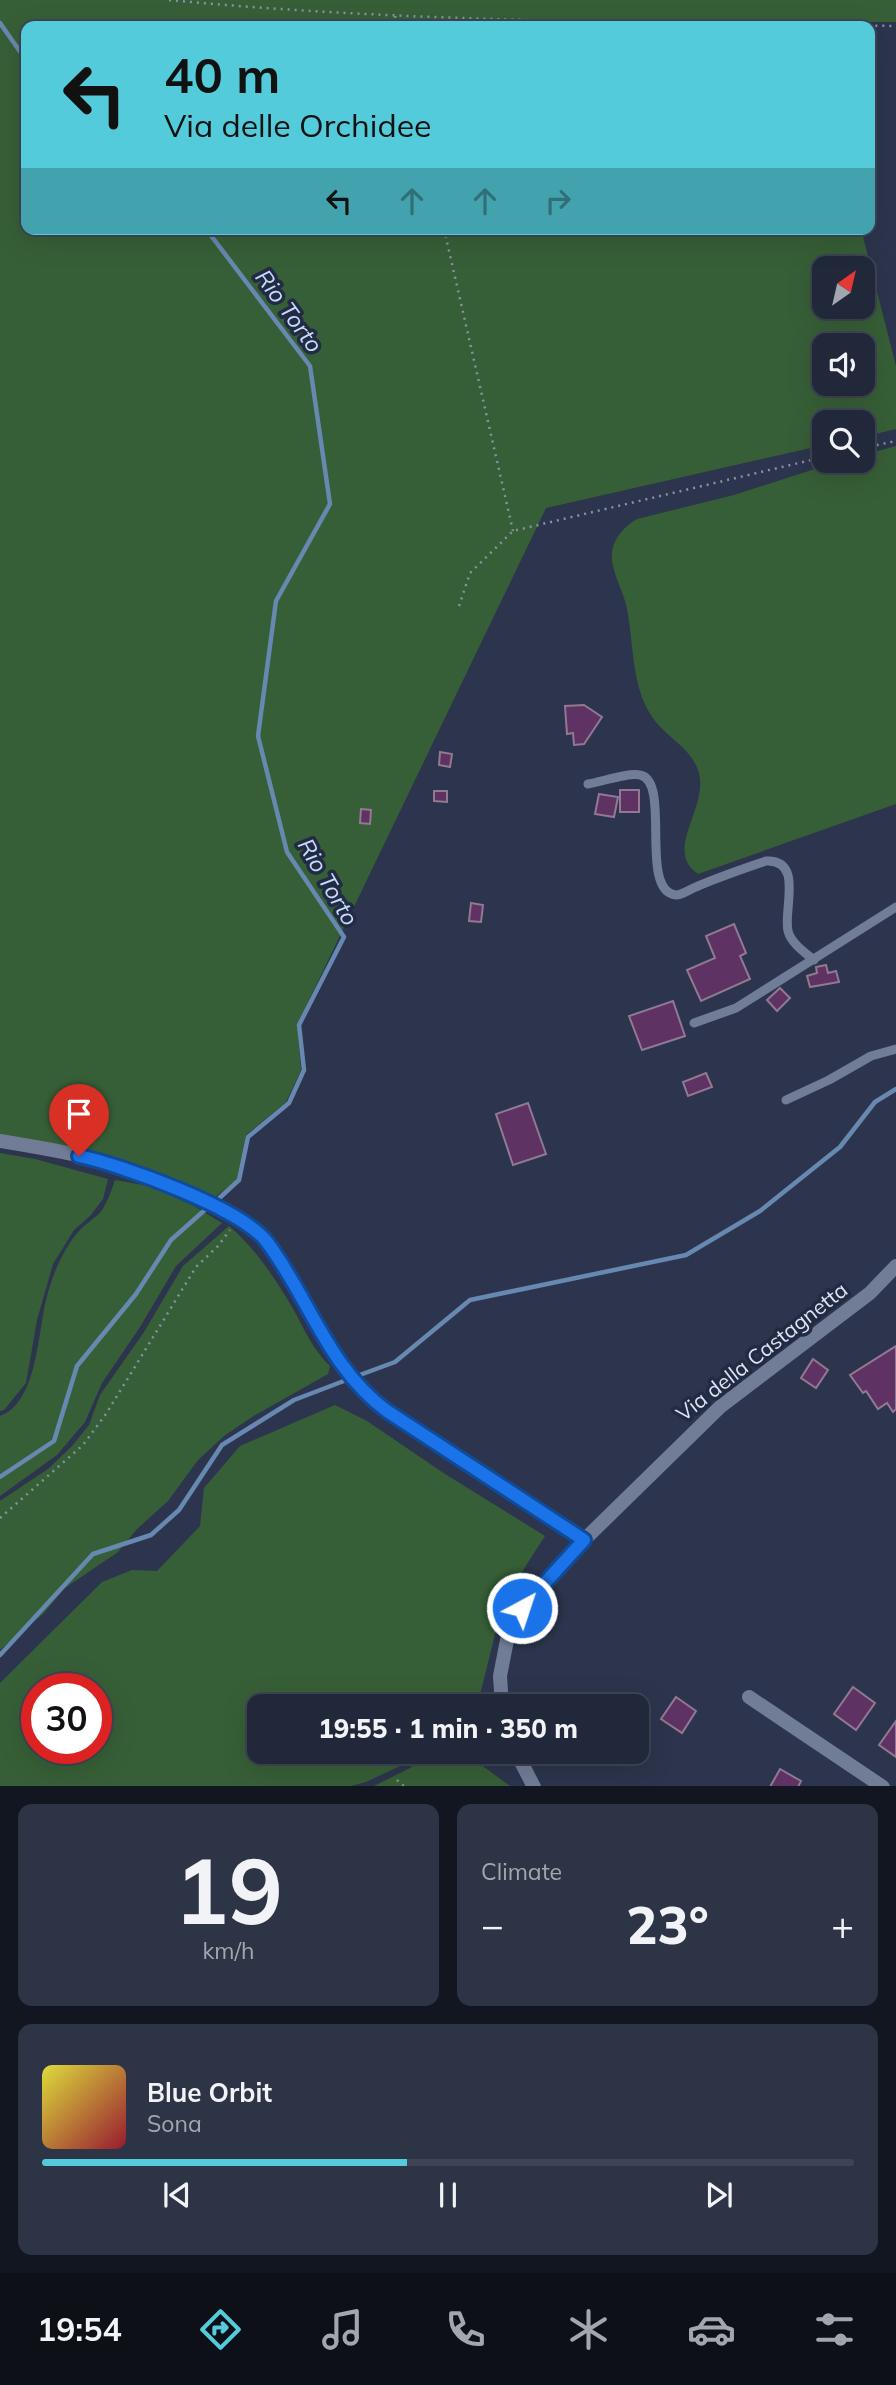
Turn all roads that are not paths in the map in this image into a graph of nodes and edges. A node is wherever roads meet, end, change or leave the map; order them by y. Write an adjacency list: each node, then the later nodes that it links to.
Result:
1 (588, 785): 3 (lane)
2 (896, 907): 3 (lane)
3 (814, 960): 4 (lane)
4 (694, 1023)
5 (896, 1049): 6 (lane)
6 (786, 1100)
7 (0, 1141): 9 (street)
8 (896, 1266): 9 (street, Via della Castagnetta)
9 (584, 1540): 10 (street, Via della Castagnetta)
10 (502, 1694)
11 (749, 1698): 14 (street)
12 (522, 1764): 13 (street)
13 (533, 1786)
14 (881, 1786)

